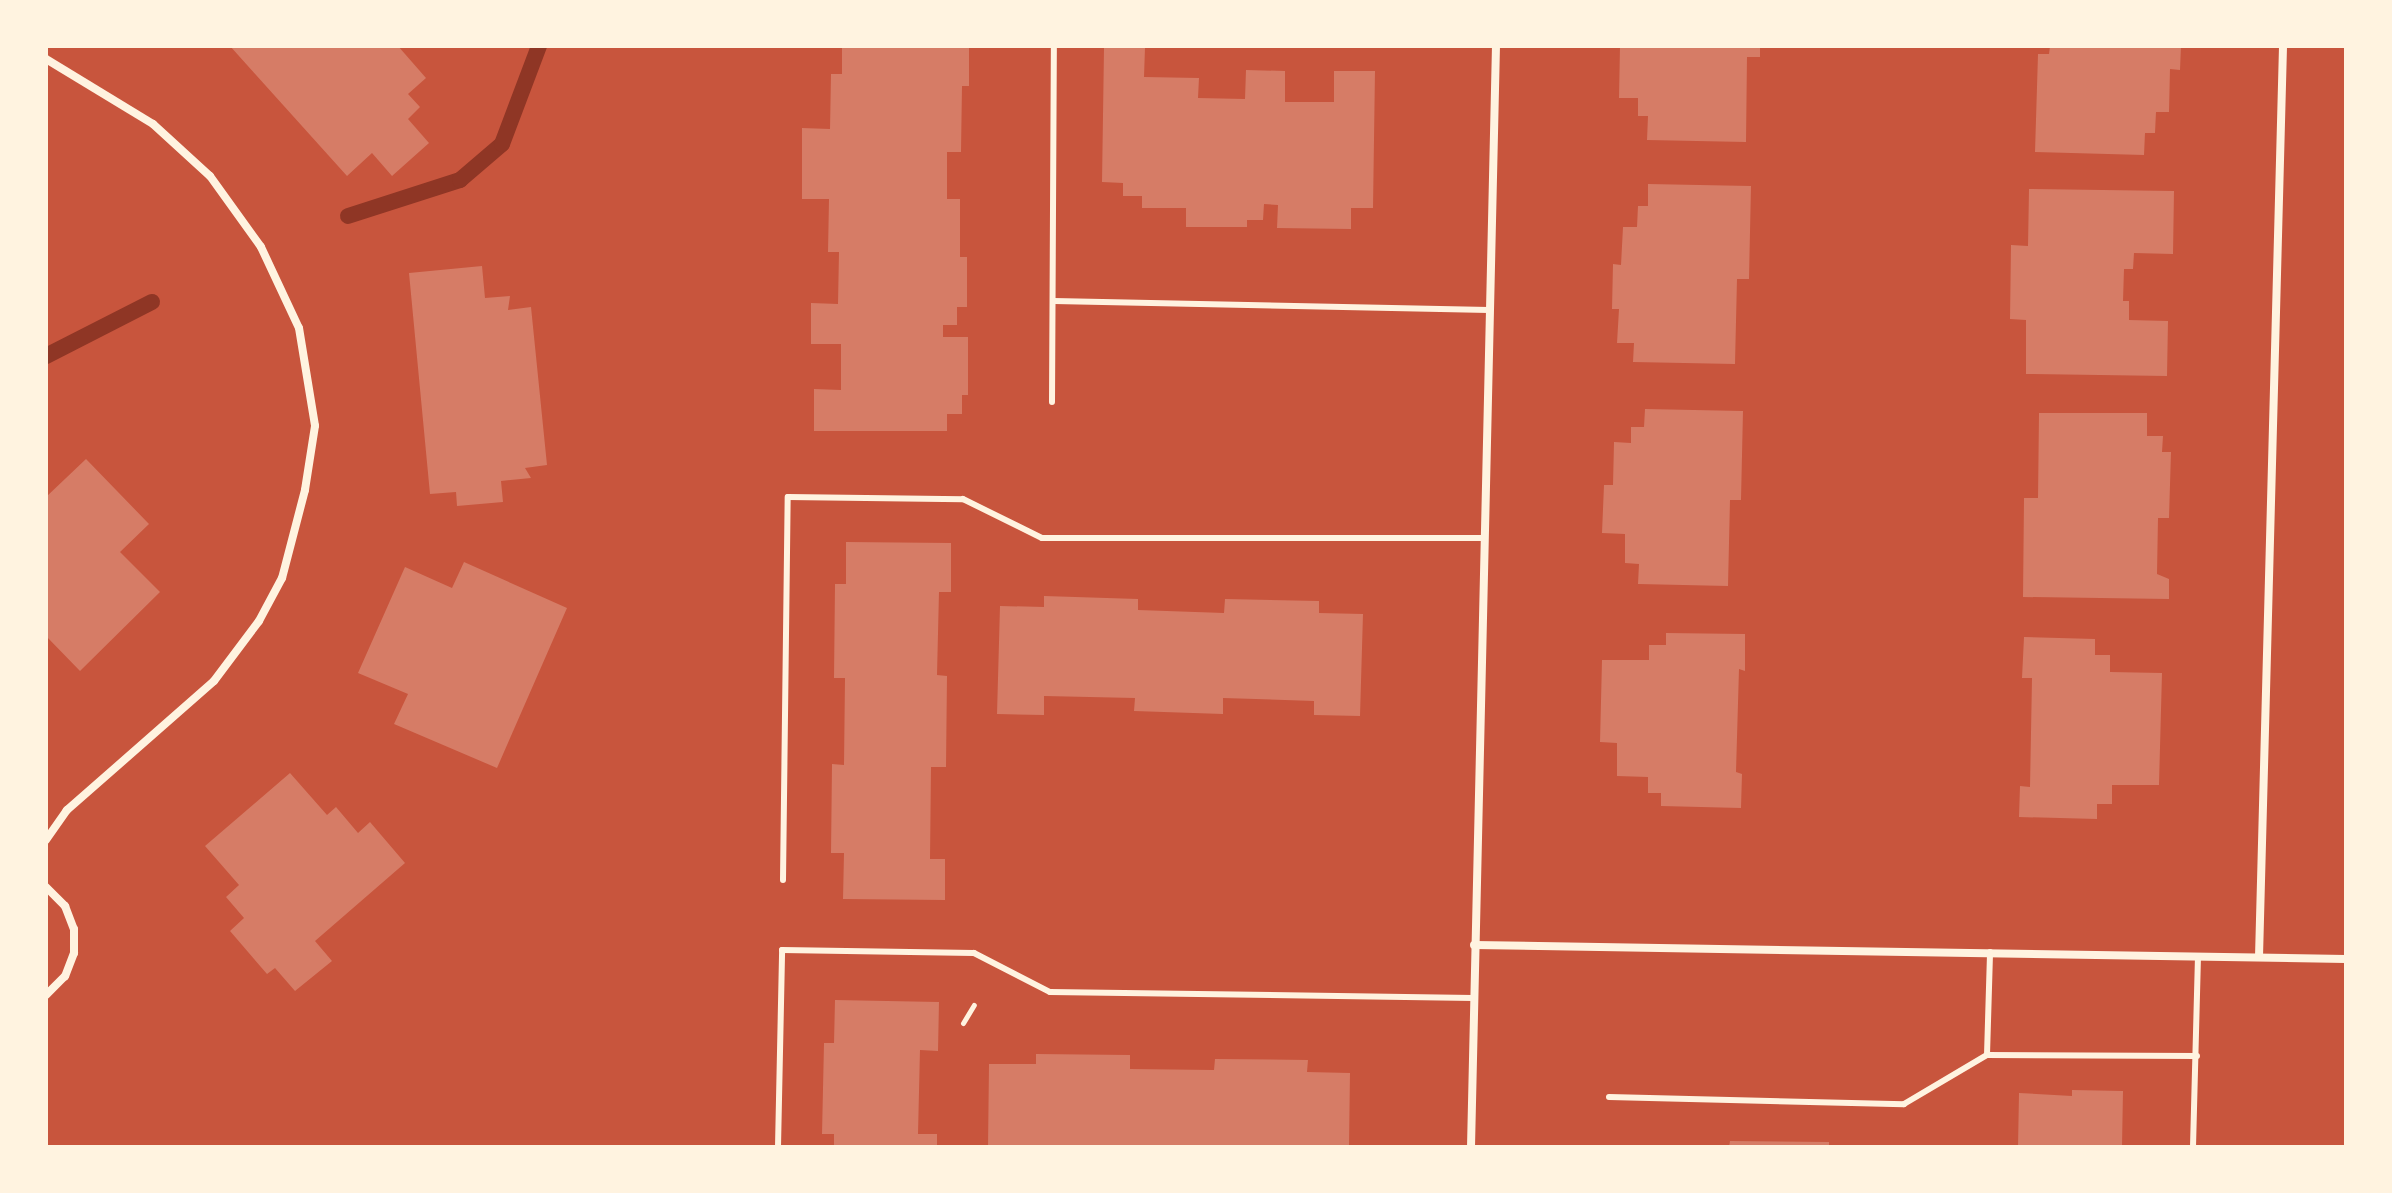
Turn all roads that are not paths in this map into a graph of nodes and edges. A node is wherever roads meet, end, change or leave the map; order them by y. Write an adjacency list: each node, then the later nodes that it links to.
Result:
1 (1054, 46): 5 (lane)
2 (1496, 46): 6 (street)
3 (2283, 46): 15 (street)
4 (46, 59): 9 (street)
5 (1054, 301): 6 (lane); 7 (lane)
6 (1489, 310): 8 (street)
7 (1052, 402)
8 (1483, 538): 10 (lane); 12 (street)
9 (46, 840)
10 (783, 880)
11 (46, 887): 17 (street)
12 (1474, 945): 13 (street); 18 (street)
13 (1990, 952): 14 (street); 19 (lane)
14 (2198, 957): 15 (street); 20 (lane)
15 (2259, 957): 16 (street)
16 (2346, 959)
17 (46, 995)
18 (1473, 998): 22 (lane); 23 (street)
19 (1987, 1055): 20 (lane); 21 (lane)
20 (2197, 1056): 24 (lane)
21 (1609, 1097)
22 (778, 1147)
23 (1471, 1147)
24 (2193, 1147)

